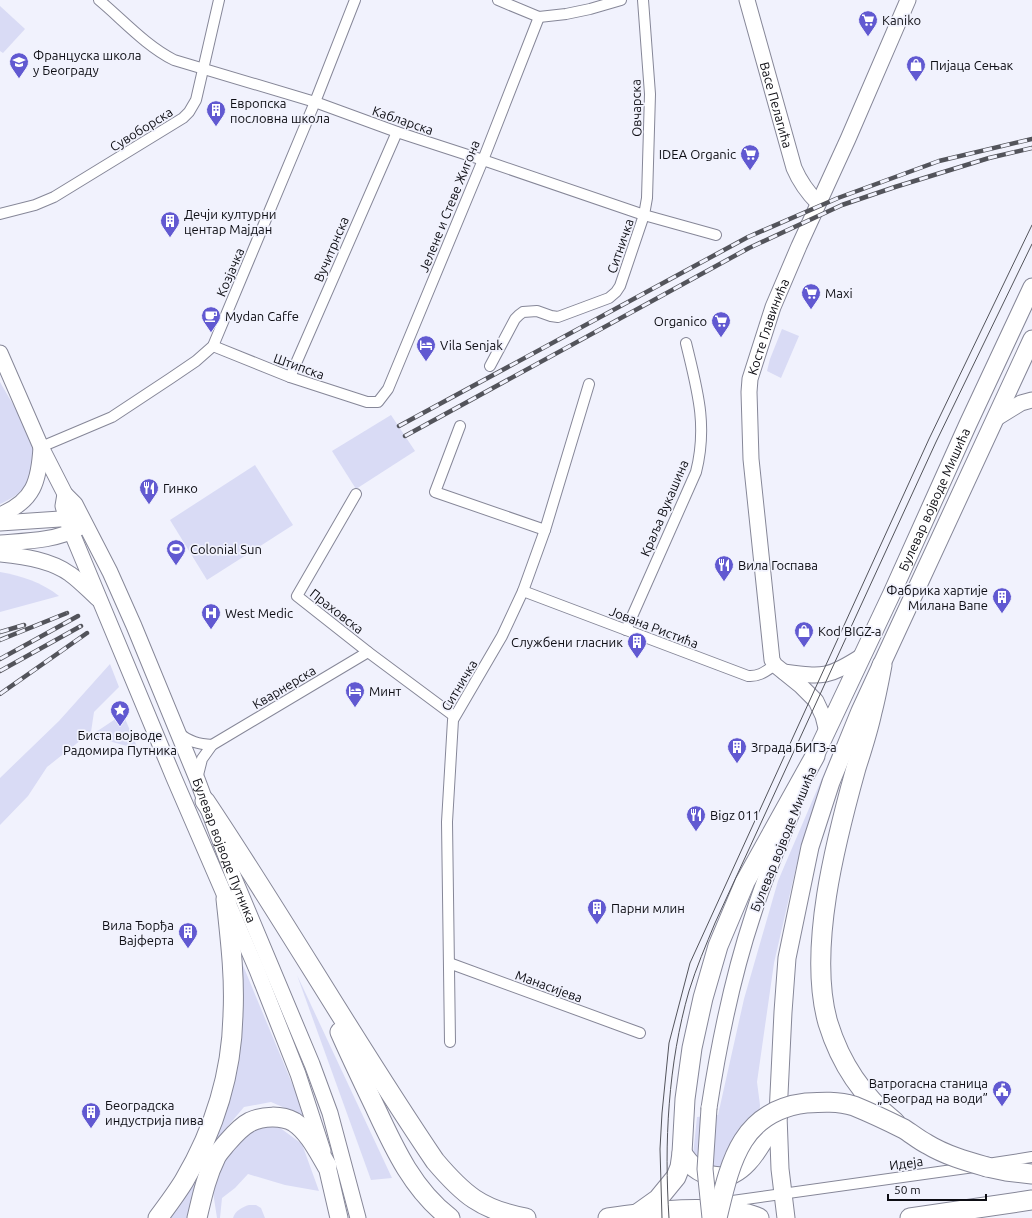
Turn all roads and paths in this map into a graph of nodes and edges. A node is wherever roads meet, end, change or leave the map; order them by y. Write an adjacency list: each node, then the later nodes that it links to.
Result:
1 (99, 0): 10 (street, Кабларска)
2 (219, 0): 10 (street, Сувоборска)
3 (355, 0): 11 (street, Козјачка)
4 (498, 0): 9 (street)
5 (621, 0): 9 (street)
6 (643, 0): 16 (street, Овчарска)
7 (747, 0): 14 (main road, Васе Пелагића)
8 (908, 0): 14 (main road, Косте Главинића)
9 (539, 18): 13 (street, Јелене и Стеве Жигона)
10 (203, 68): 11 (street, Кабларска); 15 (street, Сувоборска)
11 (315, 102): 12 (street, Кабларска); 21 (street, Козјачка)
12 (396, 132): 13 (street, Кабларска); 24 (street, Вучитрнска)
13 (483, 160): 16 (street, Кабларска); 27 (street, Јелене и Стеве Жигона)
14 (818, 203): 46 (main road, Косте Главинића)
15 (0, 214)
16 (644, 216): 17 (street, Кабларска); 23 (street, Ситничка)
17 (716, 235)
18 (1032, 287): 44 (main road, Булевар војводе Мишића)
19 (1032, 339): 28 (main road, Булевар војводе Мишића)
20 (686, 343): 42 (street, Краља Вукашина)
21 (214, 346): 24 (street, Штипска); 30 (street, Козјачка)
22 (0, 353): 30 (main road, Булевар војводе Путника)
23 (490, 366)
24 (290, 377): 27 (street, Штипска)
25 (589, 384): 37 (street, Ситничка)
26 (1032, 400): 28 (main road)
27 (378, 402)
28 (995, 418): 45 (main road, Булевар војводе Мишића)
29 (460, 426): 37 (street)
30 (42, 447): 31 (main road, Булевар војводе Путника); 33 (main road)
31 (65, 494): 34 (main road, Булевар војводе Путника); 36 (main road, Булевар војводе Путника)
32 (356, 494): 43 (street, Праховска)
33 (0, 514)
34 (83, 521): 36 (main road); 48 (main road, Булевар војводе Путника)
35 (0, 523): 36 (main road)
36 (69, 525): 38 (main road); 41 (main road, Булевар војводе Путника)
37 (545, 530): 40 (street, Ситничка)
38 (0, 543)
39 (0, 554): 41 (main road)
40 (523, 591): 42 (street, Јована Ристића); 47 (street, Ситничка)
41 (102, 604): 54 (main road, Булевар војводе Путника)
42 (626, 630): 46 (street, Јована Ристића)
43 (368, 652): 47 (street, Праховска); 50 (street, Кварнерска)
44 (862, 656): 46 (main road); 49 (main road, Булевар војводе Мишића)
45 (882, 665): 59 (main road, Булевар војводе Мишића); 60 (highway, bridge)
46 (780, 668): 49 (main road)
47 (454, 716): 56 (street, Ситничка)
48 (176, 730): 50 (street); 52 (main road, Булевар војводе Путника)
49 (827, 732): 51 (main road, Булевар војводе Мишића)
50 (212, 744): 52 (street, Кварнерска)
51 (815, 756): 61 (highway); 77 (main road, Булевар војводе Мишића, bridge)
52 (197, 779): 53 (main road, Булевар војводе Путника)
53 (205, 801): 55 (highway); 73 (main road, Булевар војводе Путника)
54 (226, 899): 63 (main road, Булевар војводе Путника); 70 (highway)
55 (307, 962): 74 (highway); 75 (highway)
56 (449, 963): 57 (street, Манасијева); 58 (street, Ситничка)
57 (640, 1033)
58 (450, 1042)
59 (778, 1115): 61 (highway); 65 (main road, Булевар војводе Мишића)
60 (904, 1130): 64 (highway, bridge); 78 (highway, bridge)
61 (682, 1153): 69 (highway)
62 (1032, 1157): 65 (street, Идеја)
63 (327, 1166): 67 (highway); 72 (main road, Булевар војводе Путника)
64 (1032, 1174)
65 (782, 1193): 68 (street, Идеја); 80 (main road, Булевар војводе Мишића)
66 (1032, 1200): 81 (highway)
67 (203, 1209): 71 (highway)
68 (687, 1209): 69 (highway); 79 (highway)
69 (637, 1214): 76 (highway)
70 (158, 1218)
71 (197, 1218)
72 (339, 1218)
73 (358, 1218)
74 (450, 1218)
75 (526, 1218)
76 (608, 1218)
77 (710, 1218)
78 (717, 1218)
79 (759, 1218)
80 (786, 1218)
81 (910, 1218)

